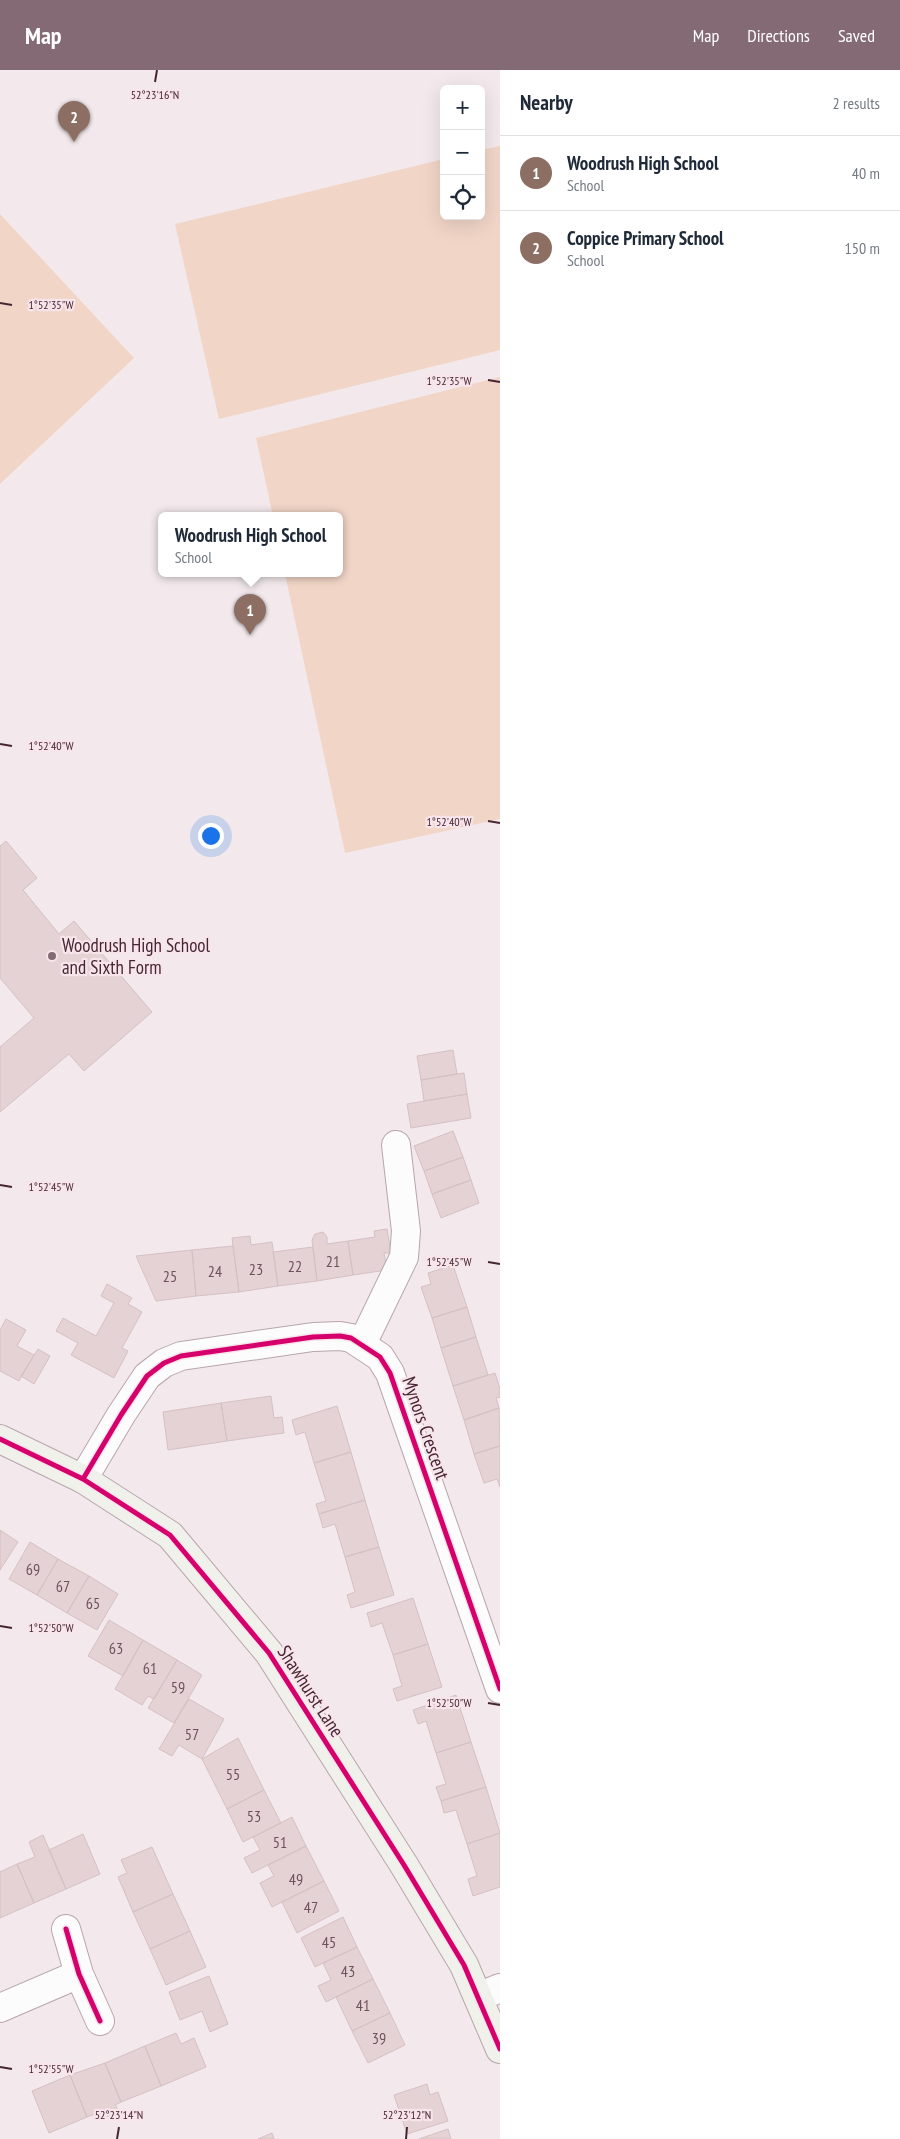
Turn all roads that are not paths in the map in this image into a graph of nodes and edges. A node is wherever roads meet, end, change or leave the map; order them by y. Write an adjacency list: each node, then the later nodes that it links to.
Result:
1 (396, 1145): 2 (street)
2 (362, 1344): 4 (street, Mynors Crescent); 5 (street, Mynors Crescent)
3 (0, 1438): 4 (street, Shawhurst Lane)
4 (83, 1479): 8 (street, Shawhurst Lane)
5 (500, 1688)
6 (66, 1929): 7 (street)
7 (79, 1974): 9 (street); 10 (street)
8 (489, 1992): 11 (street, Shawhurst Lane)
9 (0, 2008)
10 (100, 2021)
11 (500, 2049)

